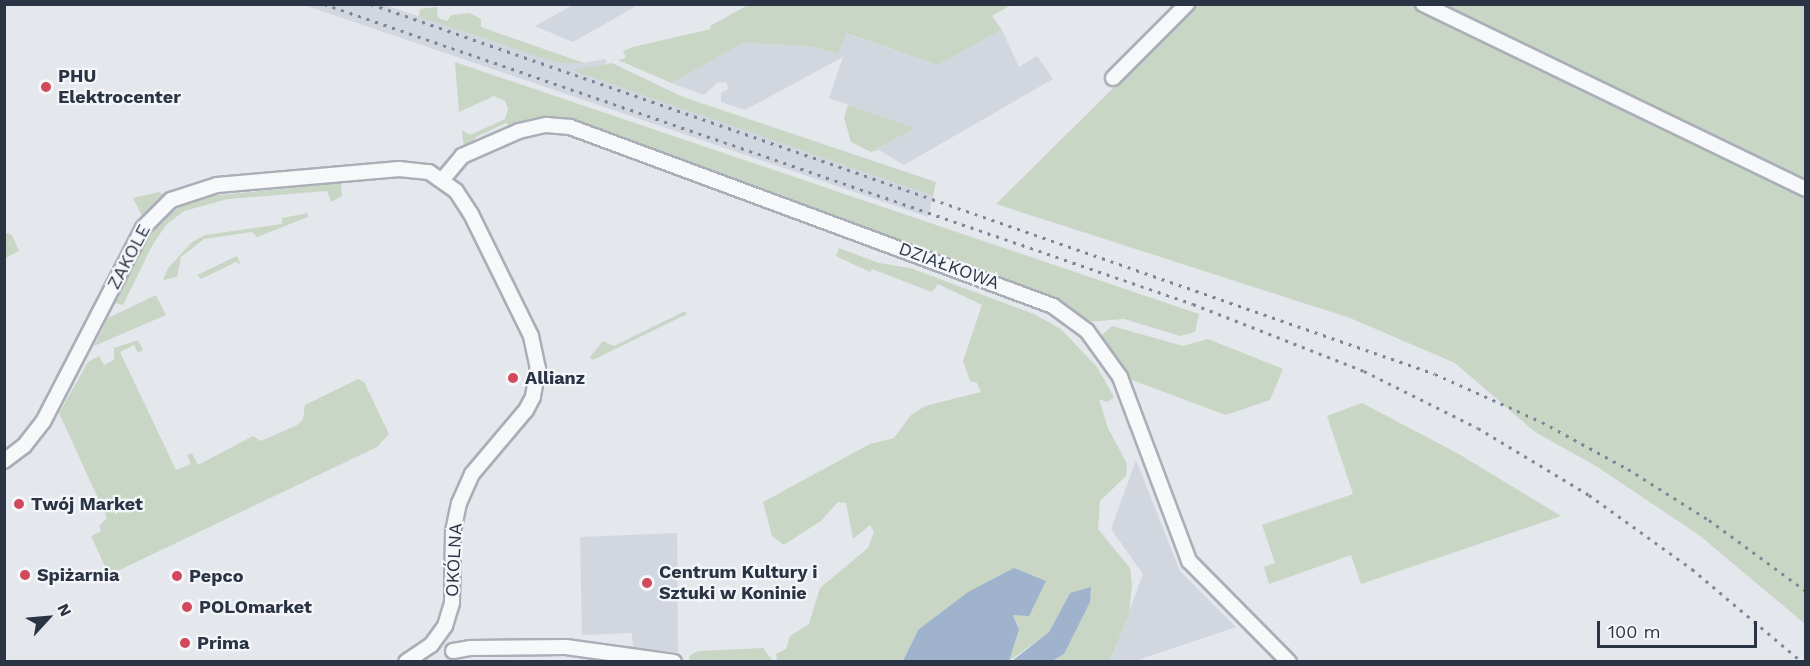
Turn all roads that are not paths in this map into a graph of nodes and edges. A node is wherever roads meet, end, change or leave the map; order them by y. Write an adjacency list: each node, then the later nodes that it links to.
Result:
1 (1187, 4): 3 (street)
2 (1423, 4): 5 (street)
3 (1113, 78)
4 (442, 179): 6 (street, ZAKOLE); 7 (street, OKÓLNA); 11 (street, DZIAŁKOWA)
5 (1806, 189)
6 (4, 461)
7 (439, 636): 8 (street); 9 (street)
8 (455, 656): 10 (street)
9 (406, 662)
10 (674, 662)
11 (1289, 662)

